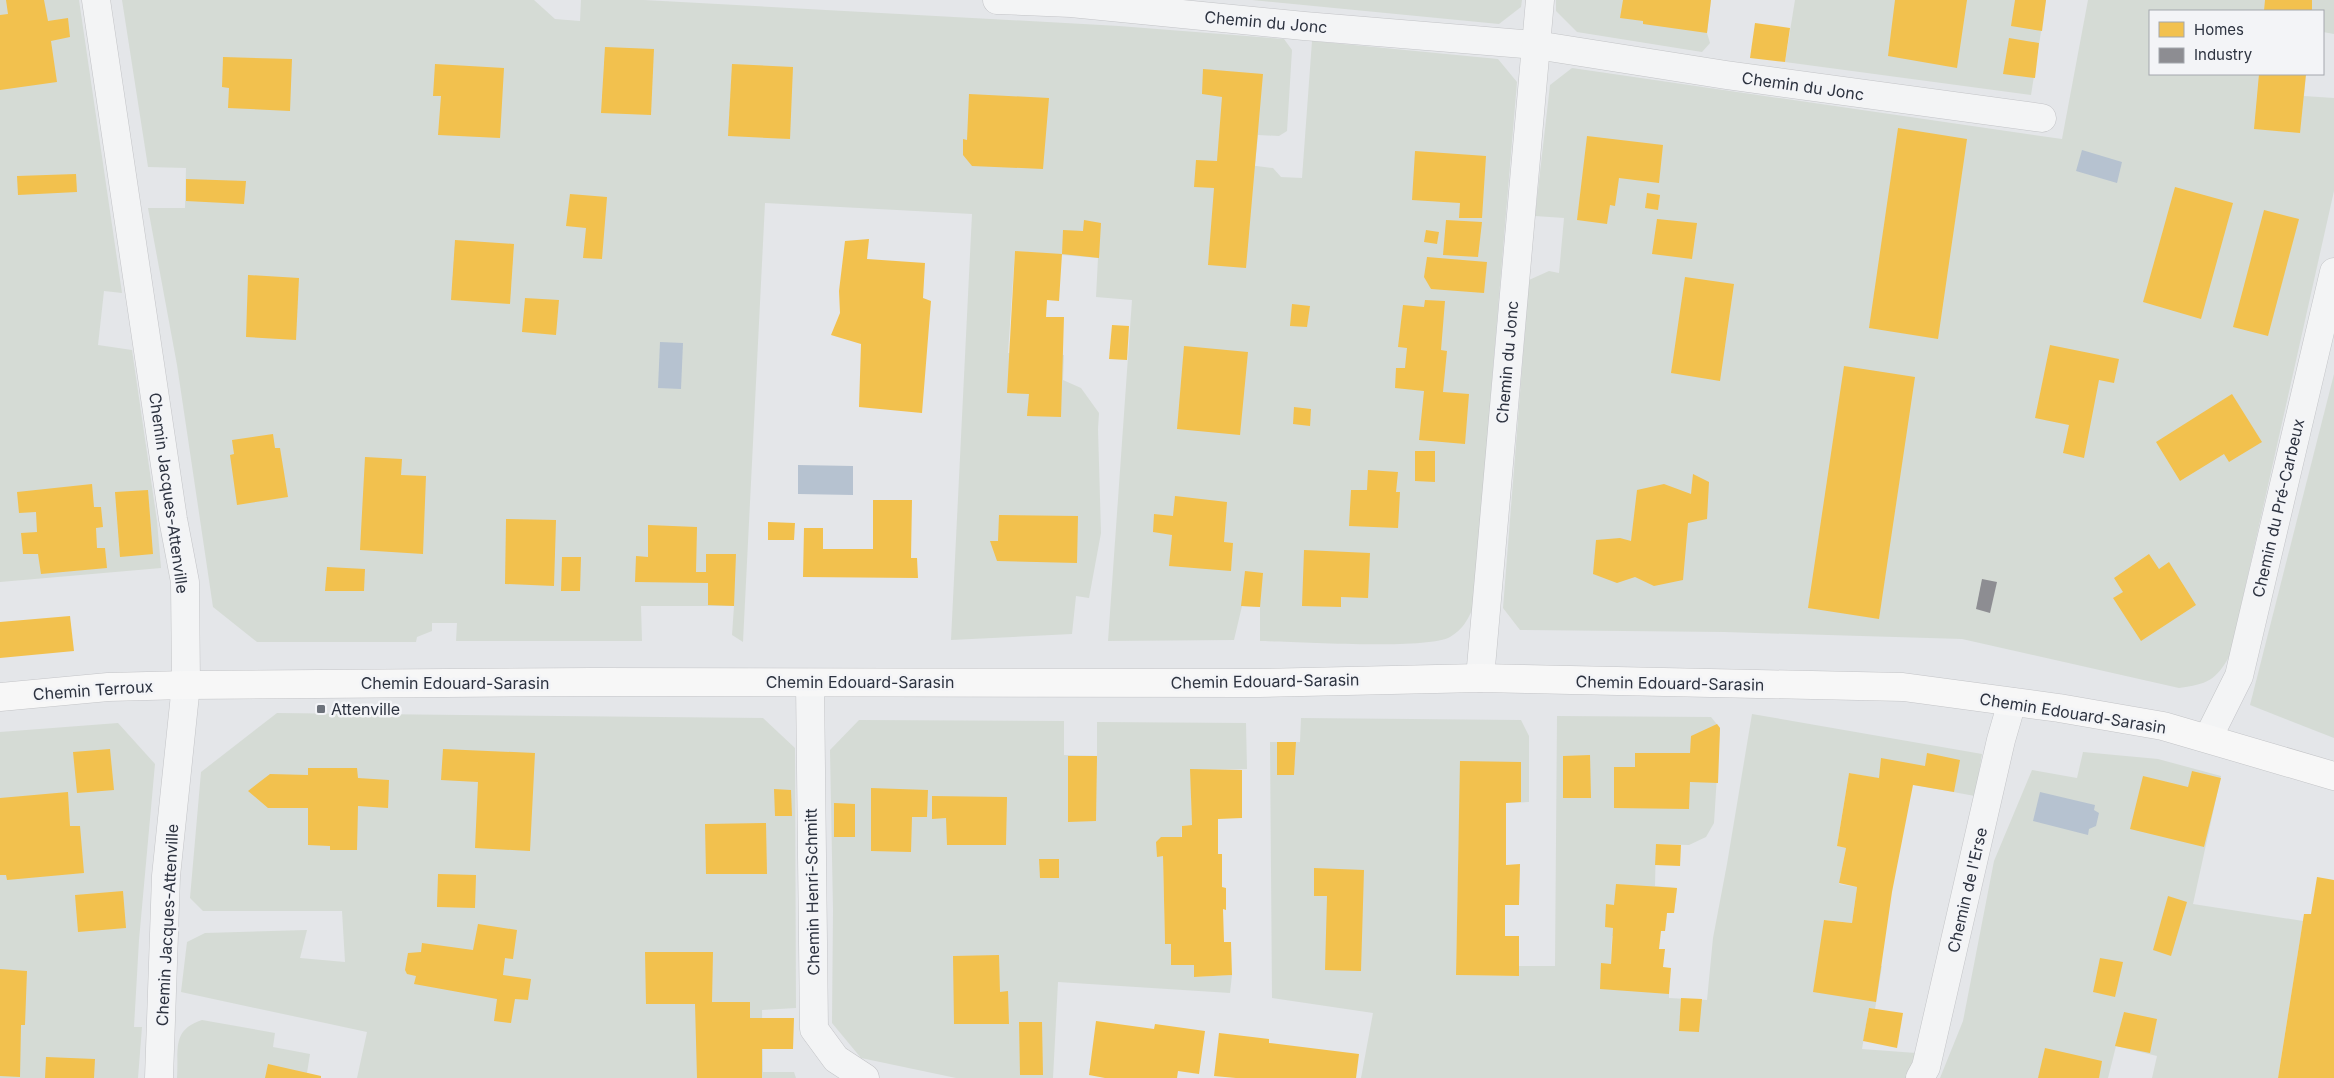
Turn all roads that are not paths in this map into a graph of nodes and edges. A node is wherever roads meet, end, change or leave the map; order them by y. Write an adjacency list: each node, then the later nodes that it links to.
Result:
1 (96, 0): 9 (street, Chemin Jacques-Attenville)
2 (997, 0): 4 (street, Chemin du Jonc)
3 (1540, 0): 4 (street, Chemin du Jonc)
4 (1536, 45): 5 (street, Chemin du Jonc); 7 (street, Chemin du Jonc)
5 (2042, 118)
6 (2334, 272): 12 (street, Chemin du Pré-Carbeux)
7 (1480, 678): 8 (street, Chemin Edouard-Sarasin); 11 (street, Chemin Edouard-Sarasin)
8 (810, 682): 9 (street, Chemin Edouard-Sarasin); 15 (street, Chemin Henri-Schmitt)
9 (186, 685): 10 (street, Chemin Terroux); 14 (street, Chemin Jacques-Attenville)
10 (0, 696)
11 (2012, 702): 12 (street, Chemin Edouard-Sarasin); 16 (street, Chemin de l'Erse)
12 (2208, 738): 13 (street, Chemin Edouard-Sarasin)
13 (2334, 776)
14 (159, 1078)
15 (865, 1078)
16 (1920, 1078)

